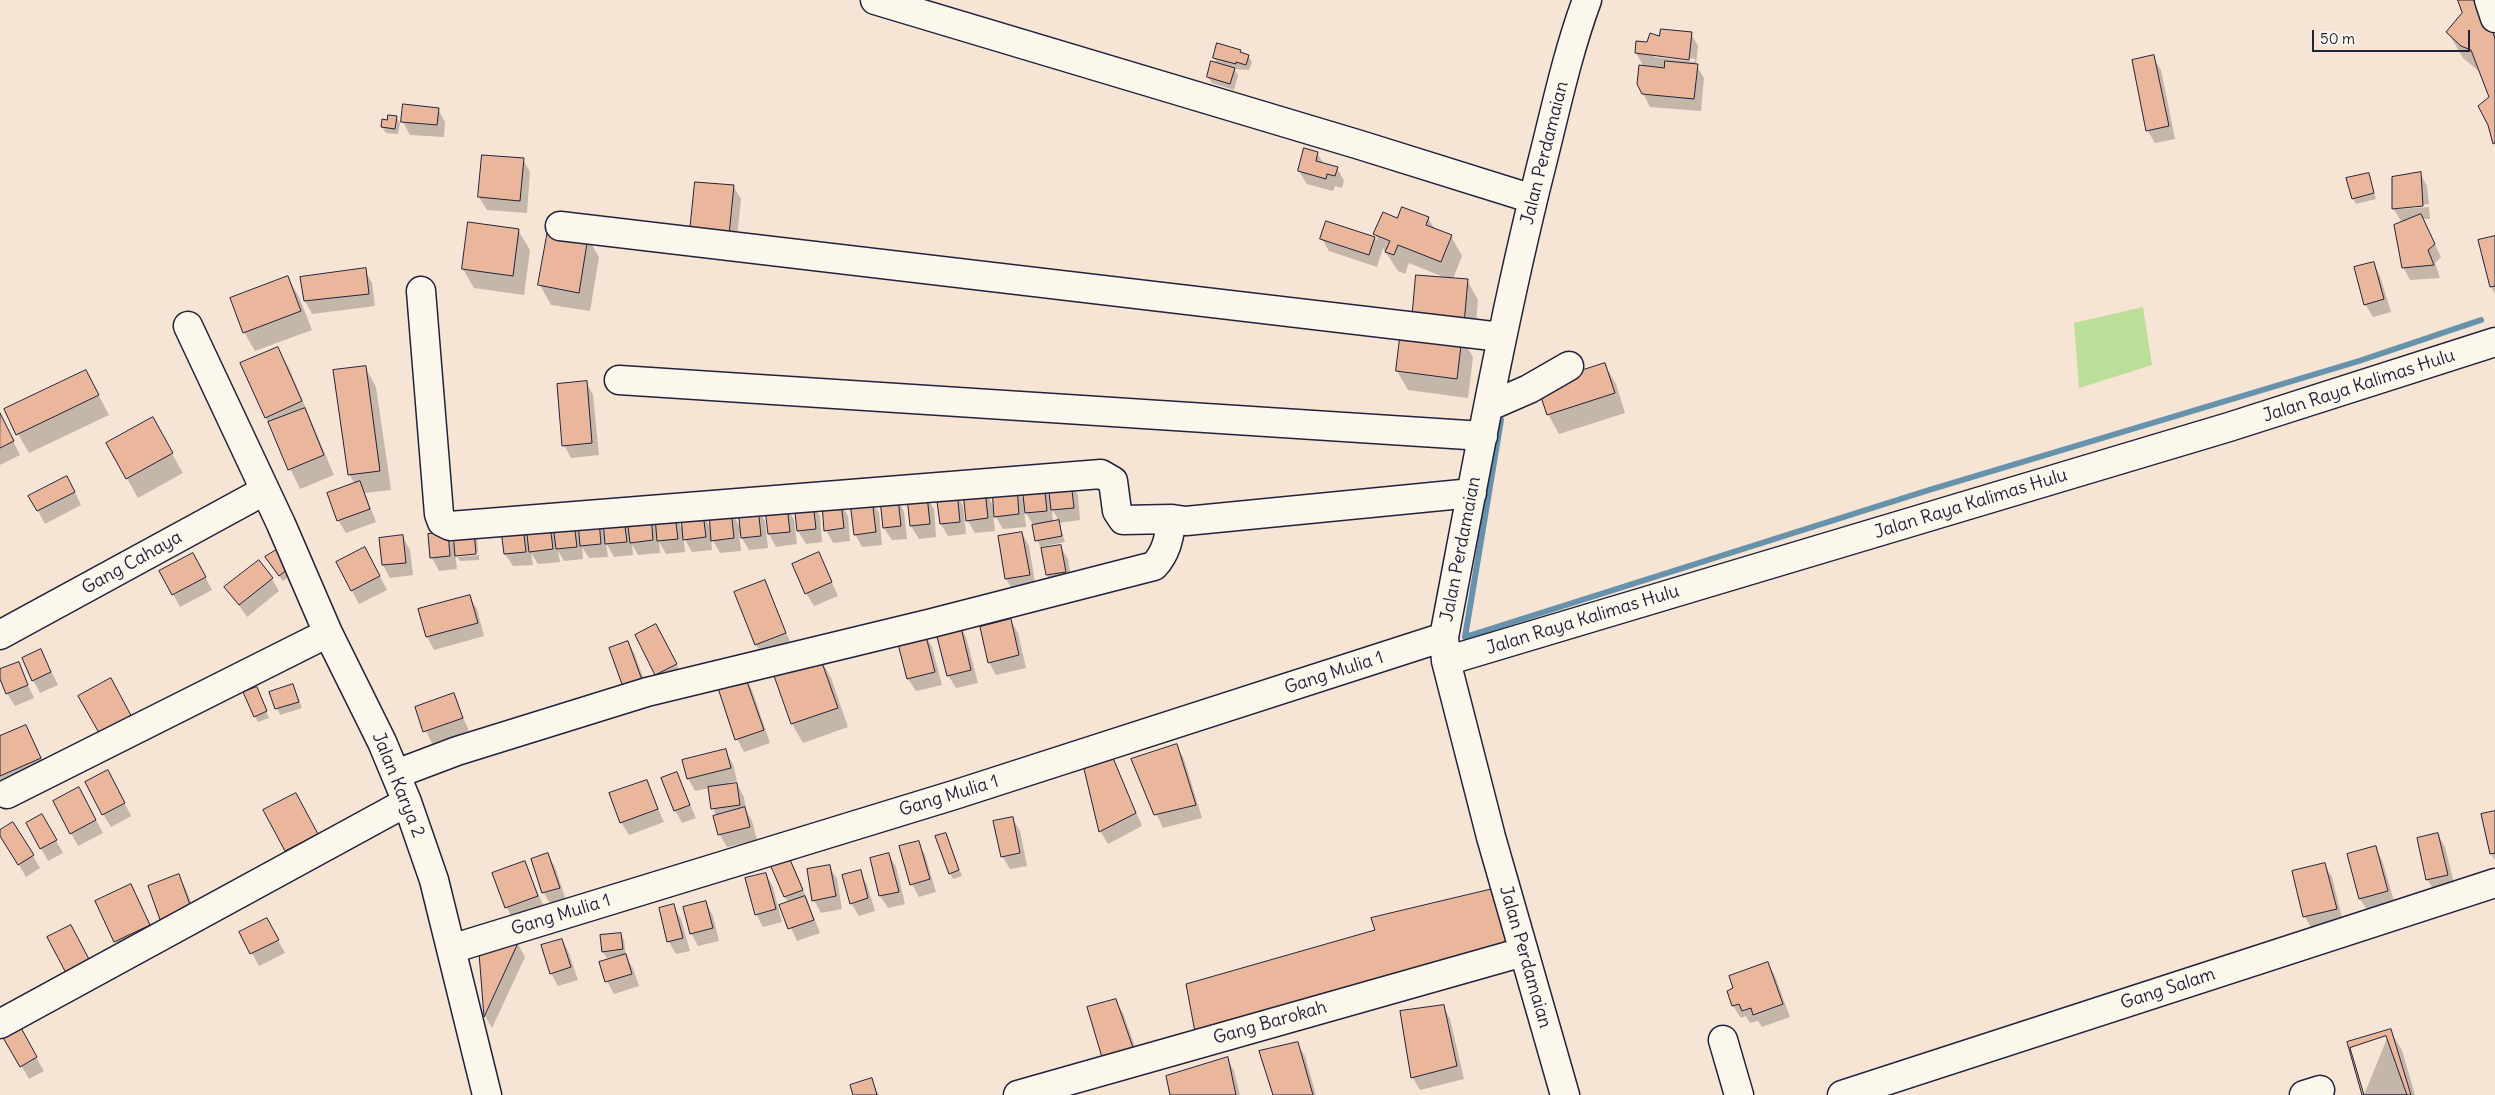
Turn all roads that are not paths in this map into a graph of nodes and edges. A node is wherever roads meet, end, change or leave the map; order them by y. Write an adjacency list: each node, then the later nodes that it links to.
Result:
1 (875, 0): 5 (street)
2 (1587, 0): 5 (street, Jalan Perdamaian)
3 (2489, 0): 4 (street)
4 (2495, 18)
5 (1533, 199): 9 (street, Jalan Perdamaian)
6 (560, 226): 9 (street)
7 (421, 291): 17 (street)
8 (188, 326): 15 (street, Jalan Karya 2)
9 (1501, 337): 13 (street, Jalan Perdamaian)
10 (2495, 342): 20 (street, Jalan Raya Kalimas Hulu)
11 (1569, 366): 13 (street)
12 (619, 380): 14 (street)
13 (1490, 406): 14 (street, Jalan Perdamaian)
14 (1483, 436): 16 (street, Jalan Perdamaian)
15 (264, 491): 18 (street, Jalan Karya 2); 19 (street, Gang Cahaya)
16 (1472, 493): 17 (street); 20 (street, Jalan Perdamaian)
17 (1172, 519): 21 (street)
18 (328, 633): 21 (street, Jalan Karya 2); 22 (street)
19 (0, 635)
20 (1445, 649): 25 (street, Gang Mulia 1); 26 (street, Jalan Perdamaian)
21 (396, 774): 23 (street, Jalan Karya 2)
22 (6, 794)
23 (408, 802): 25 (street, Jalan Karya 2); 27 (street)
24 (2495, 883): 33 (street, Gang Salam)
25 (451, 949): 29 (street, Jalan Karya 2)
26 (1523, 952): 30 (street, Gang Barokah); 31 (street, Jalan Perdamaian)
27 (0, 1024)
28 (1723, 1040): 32 (street)
29 (486, 1095)
30 (1018, 1095)
31 (1565, 1095)
32 (1738, 1095)
33 (1842, 1095)

